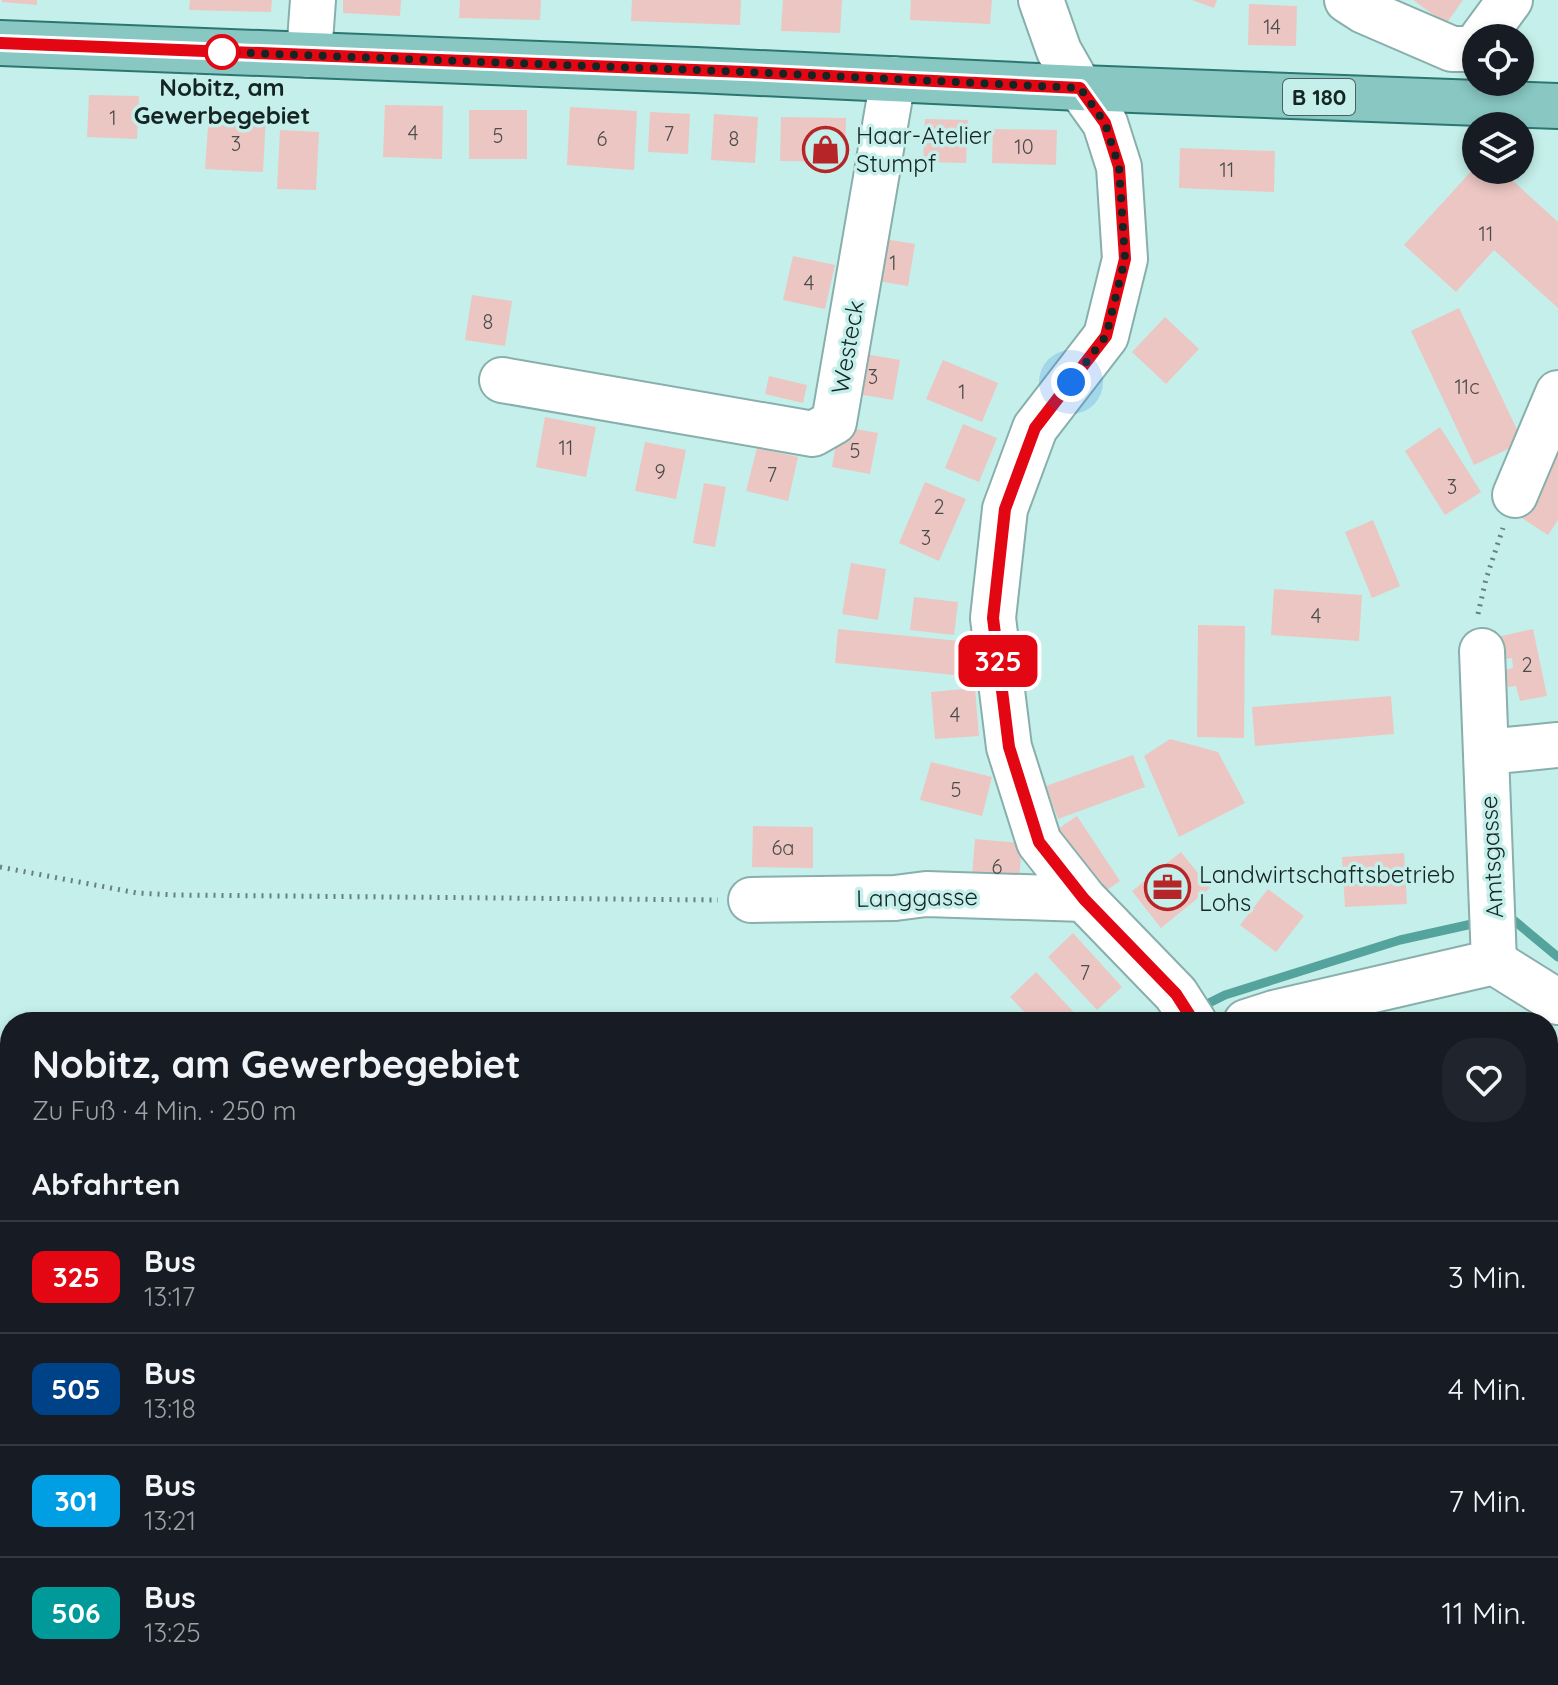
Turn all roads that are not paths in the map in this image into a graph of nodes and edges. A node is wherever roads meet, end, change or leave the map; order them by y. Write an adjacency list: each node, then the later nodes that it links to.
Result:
1 (313, 0): 8 (street)
2 (1041, 0): 10 (street)
3 (1347, 0): 7 (street)
4 (1510, 0): 5 (street)
5 (1492, 24)
6 (0, 43): 8 (main road, B 180)
7 (1462, 47)
8 (309, 55): 9 (main road, B 180)
9 (893, 79): 10 (main road, B 180); 14 (street, Westeck)
10 (1080, 88): 12 (main road, B 180); 20 (street)
11 (1477, 96): 12 (street)
12 (1477, 104): 13 (main road, B 180)
13 (1558, 106)
14 (502, 380)
15 (1558, 393): 16 (street)
16 (1515, 495)
17 (1482, 651): 19 (street, Amtsgasse)
18 (1558, 745): 19 (street)
19 (1486, 752): 22 (street, Amtsgasse)
20 (1084, 899): 21 (street, Langgasse); 24 (street)
21 (751, 900)
22 (1494, 935): 23 (street); 25 (street)
23 (1558, 1002)
24 (1188, 1012)
25 (1277, 1012)

